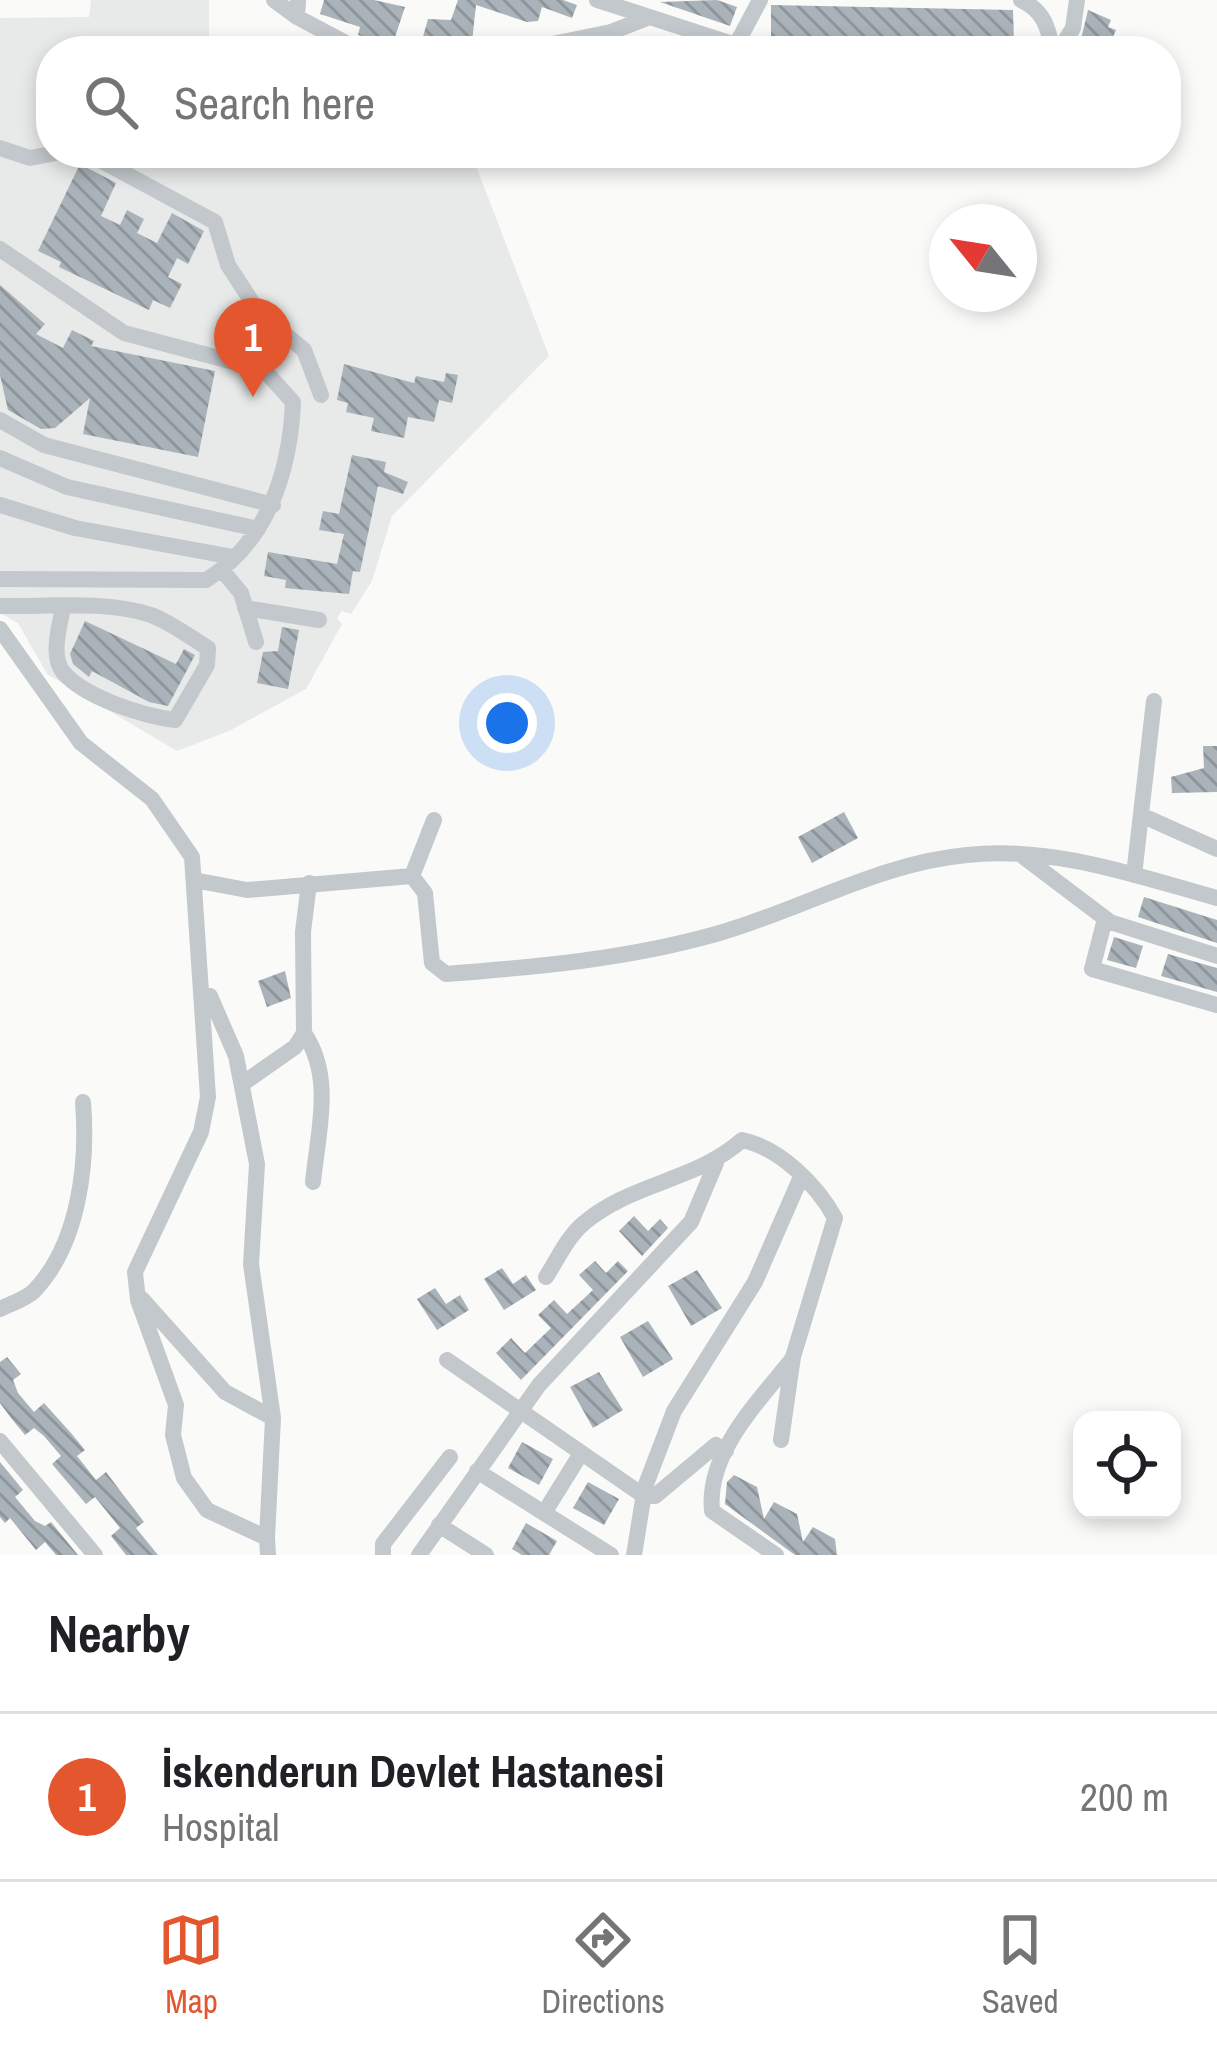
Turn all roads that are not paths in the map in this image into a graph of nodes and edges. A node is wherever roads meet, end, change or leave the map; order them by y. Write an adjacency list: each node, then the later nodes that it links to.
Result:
1 (274, 0): 6 (street)
2 (597, 0): 7 (street)
3 (760, 0): 11 (street)
4 (1021, 0): 12 (street)
5 (1077, 0): 13 (street)
6 (297, 8): 8 (street)
7 (646, 18): 9 (street); 10 (street)
8 (339, 36)
9 (591, 36)
10 (706, 36)
11 (741, 36)
12 (1052, 36)
13 (1067, 36)
14 (0, 148): 15 (street)
15 (36, 157)
16 (115, 168): 18 (street)
17 (0, 249): 22 (street)
18 (322, 395)
19 (0, 420): 22 (street)
20 (0, 458): 23 (street)
21 (0, 505): 24 (street)
22 (273, 505): 23 (street)
23 (258, 529): 24 (street)
24 (227, 564): 25 (street); 28 (street)
25 (0, 579)
26 (0, 606): 27 (street)
27 (63, 607): 27 (street)
28 (245, 608): 29 (street); 31 (street)
29 (319, 620)
30 (0, 629): 39 (street)
31 (256, 642)
32 (1154, 700): 33 (street)
33 (1141, 815): 35 (street); 37 (street)
34 (434, 820): 38 (street)
35 (1217, 849)
36 (1024, 856): 37 (street); 38 (street); 42 (street)
37 (1134, 875): 41 (street)
38 (412, 876): 40 (street)
39 (194, 880): 40 (street); 44 (street)
40 (309, 883): 46 (street)
41 (1217, 898)
42 (1105, 919): 43 (street); 45 (street)
43 (1217, 956)
44 (203, 982): 47 (street); 53 (street)
45 (1217, 1005)
46 (304, 1033): 47 (street); 51 (street)
47 (242, 1084): 58 (street)
48 (83, 1102): 54 (street)
49 (716, 1163): 50 (street); 52 (street); 57 (street)
50 (802, 1177): 55 (street); 65 (street)
51 (314, 1182)
52 (546, 1277)
53 (137, 1295): 58 (street); 68 (street)
54 (0, 1309)
55 (794, 1357): 59 (street); 61 (street)
56 (447, 1360): 57 (street)
57 (521, 1413): 62 (street); 64 (street)
58 (273, 1418): 68 (street)
59 (781, 1440)
60 (0, 1441): 69 (street)
61 (726, 1451): 65 (street); 75 (street)
62 (580, 1455): 65 (street); 66 (street)
63 (450, 1457): 70 (street)
64 (477, 1471): 66 (street); 67 (street)
65 (644, 1496): 74 (street)
66 (544, 1513): 73 (street)
67 (439, 1525): 71 (street); 72 (street)
68 (267, 1546)
69 (95, 1555)
70 (383, 1555)
71 (419, 1555)
72 (486, 1555)
73 (611, 1555)
74 (634, 1555)
75 (776, 1555)

